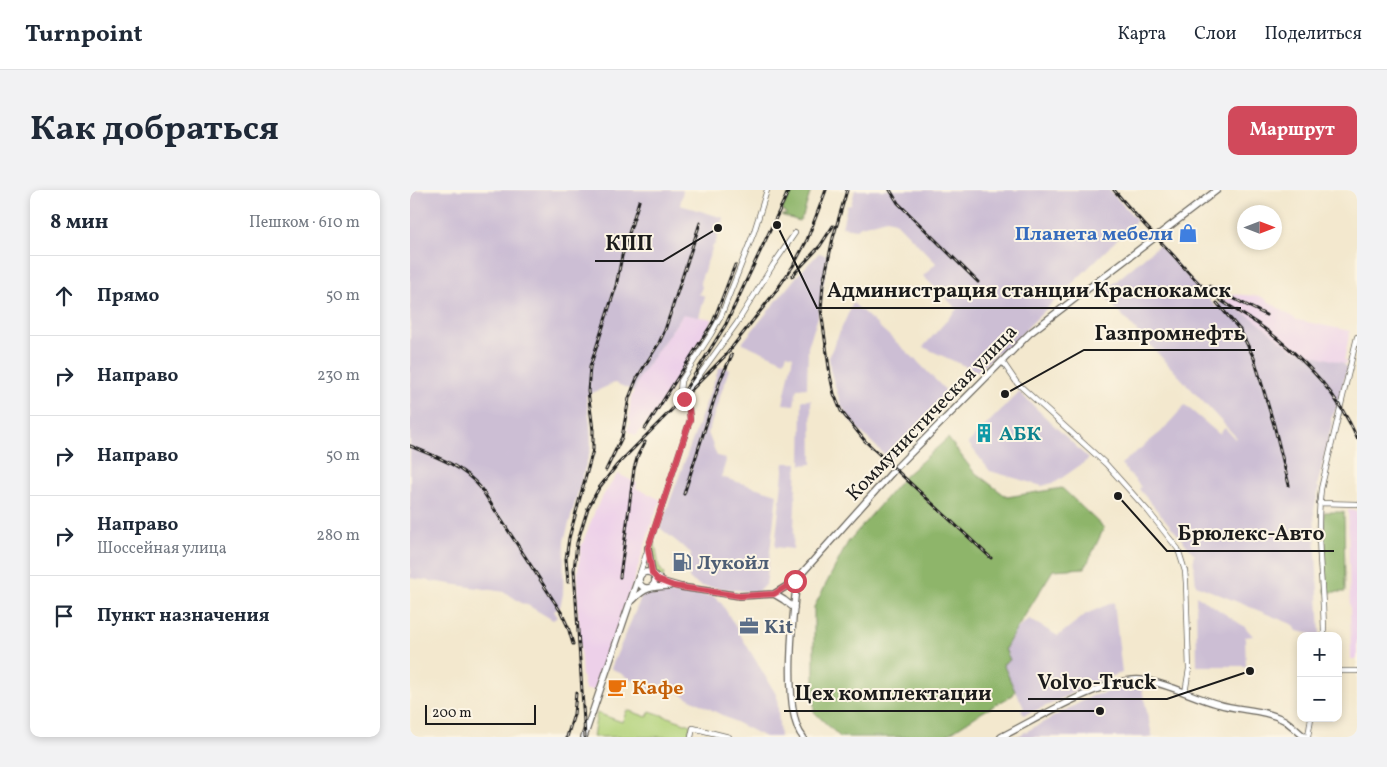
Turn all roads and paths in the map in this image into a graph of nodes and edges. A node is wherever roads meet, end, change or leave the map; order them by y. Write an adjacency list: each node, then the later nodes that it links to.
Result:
1 (767, 190): 9 (street)
2 (1217, 190): 5 (main road, Коммунистическая улица)
3 (795, 233): 6 (street)
4 (1357, 337): 7 (street)
5 (1002, 361): 12 (main road, Коммунистическая улица); 24 (street)
6 (685, 395)
7 (1320, 502): 8 (street); 21 (street)
8 (1357, 504)
9 (648, 548): 10 (main road); 11 (street)
10 (652, 573): 11 (main road); 13 (main road); 15 (main road)
11 (639, 576): 15 (main road); 19 (main road)
12 (797, 579): 14 (main road, Коммунистическая улица); 17 (main road)
13 (674, 586): 15 (main road); 16 (main road)
14 (785, 587): 16 (main road, Коммунистическая улица); 17 (main road); 18 (main road)
15 (648, 588): 19 (main road)
16 (774, 594): 18 (main road)
17 (795, 594): 18 (main road); 20 (main road)
18 (784, 600): 20 (main road)
19 (630, 604): 26 (main road)
20 (794, 608): 29 (main road)
21 (1324, 632)
22 (1342, 671): 23 (street)
23 (1357, 671)
24 (1185, 692): 30 (main road); 31 (main road)
25 (1310, 722): 31 (street)
26 (584, 737)
27 (690, 737): 28 (street)
28 (729, 737)
29 (802, 737)
30 (1001, 737)
31 (1306, 737)

